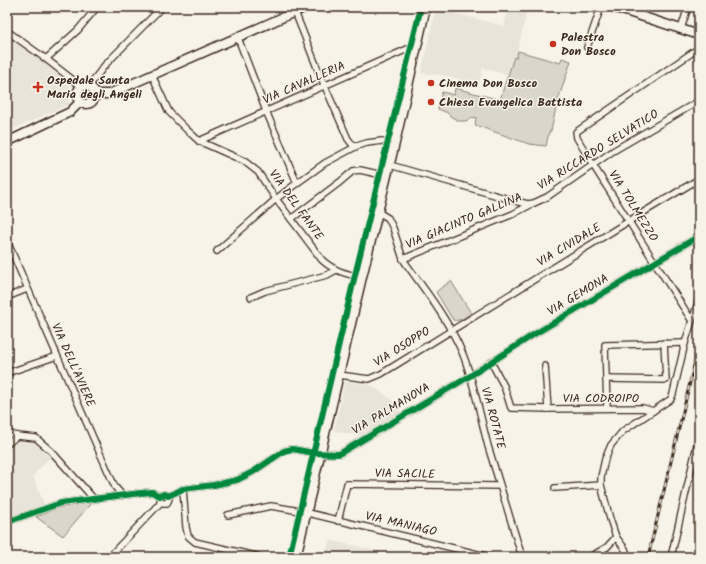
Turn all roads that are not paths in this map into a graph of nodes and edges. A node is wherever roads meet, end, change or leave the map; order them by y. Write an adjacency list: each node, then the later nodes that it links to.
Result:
1 (97, 7): 16 (street)
2 (162, 7): 19 (street)
3 (306, 7): 8 (main road)
4 (426, 7): 13 (main road)
5 (602, 7): 14 (street)
6 (613, 7): 9 (main road)
7 (688, 7): 9 (street)
8 (294, 12): 12 (main road); 18 (street)
9 (681, 29): 11 (main road)
10 (7, 31): 16 (street)
11 (699, 35)
12 (238, 38): 17 (main road); 23 (street)
13 (418, 46): 18 (street, VIA CAVALLERIA); 26 (main road)
14 (587, 48)
15 (699, 48): 29 (street, VIA TOLMEZZO)
16 (46, 59): 19 (street)
17 (152, 75): 20 (main road); 24 (street, VIA DEL FANTE)
18 (325, 86): 23 (street, VIA CAVALLERIA); 27 (street)
19 (86, 87): 20 (main road); 22 (main road)
20 (95, 94): 22 (main road)
21 (699, 101): 29 (street, VIA RICCARDO SELVATICO)
22 (80, 102): 25 (main road)
23 (266, 111): 24 (street, VIA CAVALLERIA); 32 (street)
24 (199, 141): 33 (street, VIA DEL FANTE)
25 (7, 142)
26 (395, 143): 27 (street); 28 (main road)
27 (357, 146): 32 (street)
28 (390, 165): 30 (main road); 34 (street, VIA RICCARDO SELVATICO)
29 (593, 165): 34 (street, VIA RICCARDO SELVATICO); 37 (street, VIA TOLMEZZO)
30 (387, 176): 35 (main road); 36 (street)
31 (699, 180): 37 (street, VIA CIVIDALE)
32 (297, 183): 33 (street)
33 (276, 199): 36 (street, VIA DEL FANTE); 40 (street)
34 (534, 203): 41 (street, VIA GIACINTO GALLINA)
35 (378, 212): 41 (street, VIA ROTATE); 44 (main road)
36 (291, 219): 43 (street, VIA DEL FANTE)
37 (629, 221): 42 (street, VIA TOLMEZZO); 50 (street, VIA CIVIDALE)
38 (699, 236): 42 (street, VIA GEMONA)
39 (7, 242): 45 (street, VIA DELL'AVIERE)
40 (217, 251)
41 (403, 259): 50 (street, VIA ROTATE)
42 (655, 262): 49 (street, VIA TOLMEZZO); 54 (street, VIA GEMONA)
43 (336, 270): 44 (street, VIA DEL FANTE); 46 (street)
44 (362, 276): 57 (main road)
45 (27, 289): 47 (street); 53 (street, VIA DELL'AVIERE)
46 (251, 297)
47 (7, 298)
48 (699, 300): 49 (street)
49 (692, 321): 52 (street)
50 (451, 330): 57 (street, VIA OSOPPO); 58 (street, VIA ROTATE)
51 (664, 343): 52 (street); 59 (street); 59 (street)
52 (685, 343): 62 (street)
53 (57, 356): 56 (street); 72 (street, VIA DELL'AVIERE)
54 (491, 362): 58 (street, VIA GEMONA); 61 (street, VIA CODROIPO)
55 (545, 366): 61 (street, VIA CODROIPO)
56 (7, 373)
57 (339, 375): 67 (main road)
58 (470, 376): 67 (street, VIA PALMANOVA); 69 (street, VIA ROTATE)
59 (606, 379): 60 (street)
60 (607, 408): 61 (street, VIA CODROIPO); 62 (street, VIA CODROIPO)
61 (548, 409)
62 (653, 411): 68 (street)
63 (7, 431): 64 (street)
64 (17, 436): 66 (street); 75 (street)
65 (699, 436): 89 (street)
66 (7, 444)
67 (321, 454): 71 (street, VIA PALMANOVA); 77 (main road)
68 (601, 485): 70 (street); 81 (street)
69 (500, 486): 79 (street, VIA SACILE); 86 (street, VIA ROTATE)
70 (556, 488)
71 (183, 489): 74 (street, VIA PALMANOVA); 83 (street)
72 (122, 495): 73 (street); 75 (street)
73 (160, 496): 74 (street); 76 (street)
74 (168, 496): 76 (street)
75 (94, 499): 80 (street)
76 (161, 502): 82 (street)
77 (307, 513): 78 (street, VIA MANIAGO); 79 (street, VIA MANIAGO); 84 (main road)
78 (228, 515)
79 (338, 520): 85 (street, VIA MANIAGO)
80 (7, 522)
81 (616, 537): 87 (street); 88 (street)
82 (109, 557)
83 (260, 557)
84 (296, 557)
85 (490, 557)
86 (522, 557)
87 (590, 557)
88 (628, 557)
89 (671, 557)

